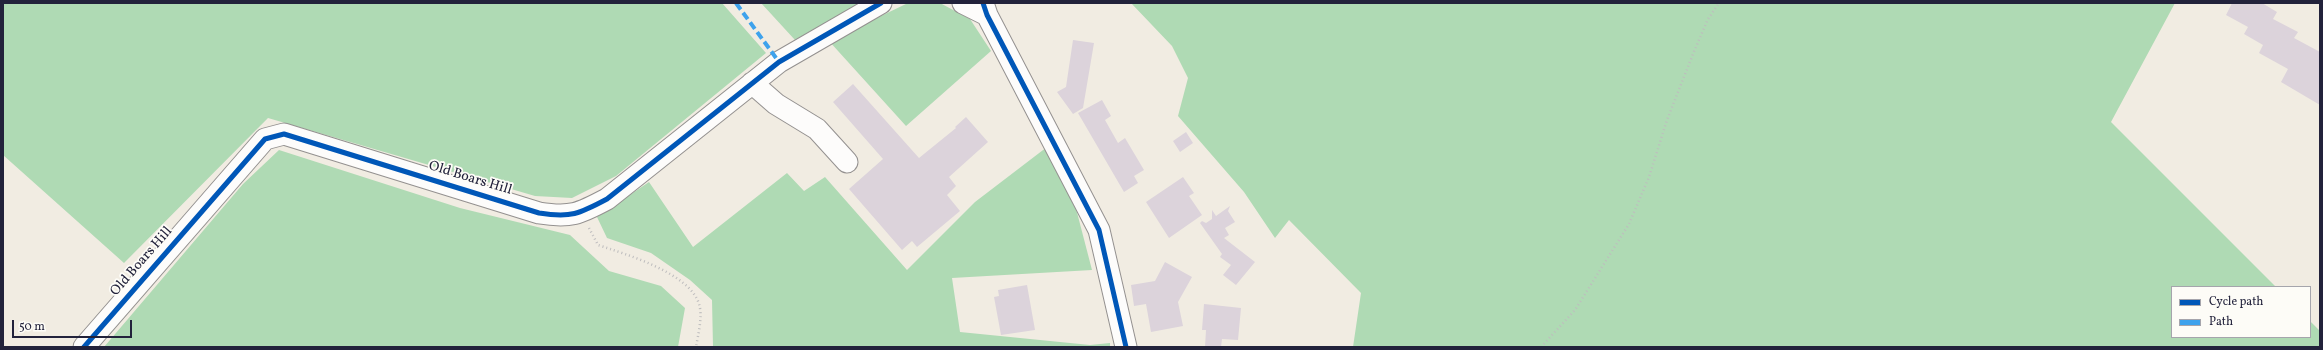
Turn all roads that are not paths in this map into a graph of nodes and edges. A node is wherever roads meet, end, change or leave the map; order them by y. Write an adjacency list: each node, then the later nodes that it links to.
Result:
1 (882, 3): 4 (street, Old Boars Hill)
2 (963, 3): 3 (street)
3 (985, 9): 7 (street)
4 (752, 83): 5 (street); 6 (street, Old Boars Hill)
5 (846, 162)
6 (84, 347)
7 (1126, 347)

